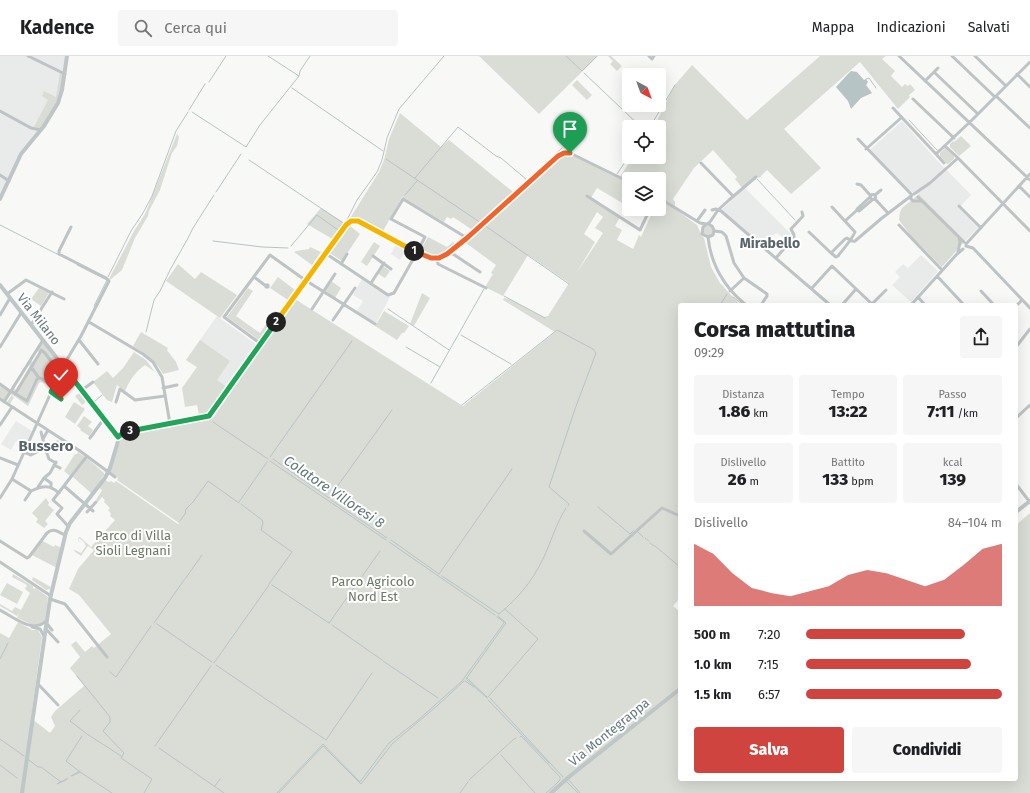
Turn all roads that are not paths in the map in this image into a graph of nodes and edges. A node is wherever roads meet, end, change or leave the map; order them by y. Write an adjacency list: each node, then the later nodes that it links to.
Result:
1 (28, 56): 11 (street)
2 (67, 56): 11 (street)
3 (649, 56): 4 (street)
4 (654, 56)
5 (899, 56): 13 (street)
6 (952, 56): 16 (street)
7 (975, 56): 14 (street)
8 (1030, 62): 12 (street)
9 (938, 68): 10 (street)
10 (934, 72): 13 (street); 20 (street)
11 (65, 74): 24 (street)
12 (1018, 74): 14 (street); 15 (street)
13 (925, 81): 22 (street)
14 (1006, 86): 16 (street)
15 (1030, 88)
16 (996, 96): 20 (street); 23 (street)
17 (913, 99): 25 (street)
18 (892, 108): 21 (street)
19 (0, 111): 24 (street)
20 (978, 114): 22 (street)
21 (901, 118): 28 (street); 29 (street)
22 (970, 123): 25 (street); 37 (street)
23 (1029, 126)
24 (34, 131): 39 (street)
25 (954, 138): 27 (street)
26 (858, 139): 28 (street)
27 (945, 146): 29 (street); 30 (street)
28 (866, 149): 46 (street)
29 (936, 154): 32 (street)
30 (958, 158): 33 (street); 50 (street)
31 (701, 163): 44 (street)
32 (944, 163): 33 (street); 34 (street)
33 (952, 164): 34 (street)
34 (944, 170): 46 (street)
35 (0, 175): 39 (street)
36 (756, 177): 44 (street)
37 (1029, 177): 41 (street)
38 (622, 179): 73 (street)
39 (10, 181): 48 (street)
40 (857, 184): 45 (street)
41 (1019, 186): 47 (street); 50 (street)
42 (881, 190): 45 (street)
43 (587, 196): 58 (street)
44 (733, 196): 54 (street)
45 (872, 197): 56 (street); 61 (street)
46 (915, 197): 56 (street); 71 (street)
47 (1030, 197)
48 (0, 199)
49 (666, 202): 60 (street)
50 (1003, 203): 66 (street); 69 (street)
51 (959, 206): 66 (street)
52 (832, 207): 61 (street)
53 (705, 210): 60 (street)
54 (718, 210): 57 (street); 57 (street); 86 (street)
55 (802, 212): 86 (street)
56 (888, 213): 74 (street)
57 (715, 215): 59 (street)
58 (647, 216)
59 (712, 219): 62 (street); 64 (street)
60 (697, 221): 62 (street); 67 (street)
61 (845, 221): 74 (street)
62 (707, 224): 64 (street); 67 (street)
63 (898, 225): 90 (street)
64 (713, 226): 68 (street)
65 (71, 227): 130 (street)
66 (981, 228): 75 (street)
67 (701, 229): 72 (street)
68 (714, 231): 72 (street); 95 (street)
69 (1030, 231)
70 (809, 232): 81 (street)
71 (958, 236): 75 (street); 76 (street)
72 (708, 237): 105 (street)
73 (467, 238): 78 (street); 80 (street)
74 (850, 240): 81 (street); 81 (street)
75 (966, 244): 76 (street); 77 (street); 112 (street)
76 (959, 245): 77 (street); 83 (street)
77 (963, 249): 83 (street)
78 (450, 252): 85 (street); 91 (street)
79 (325, 253): 80 (street); 88 (street); 96 (street)
80 (417, 253): 85 (street); 97 (street)
81 (831, 253)
82 (347, 254): 88 (street)
83 (957, 254): 90 (street)
84 (373, 256): 87 (street)
85 (437, 258): 101 (street)
86 (776, 258): 102 (street)
87 (384, 263): 89 (street); 97 (street)
88 (341, 264): 97 (street)
89 (391, 268)
90 (942, 270): 93 (street)
91 (480, 272)
92 (335, 274): 108 (street)
93 (937, 276): 110 (street); 121 (street)
94 (254, 277): 96 (street); 99 (street); 136 (street)
95 (744, 278): 105 (street); 114 (street)
96 (305, 280): 108 (street); 136 (street)
97 (371, 283)
98 (0, 285): 109 (street, Via Milano)
99 (266, 286)
100 (355, 288): 123 (street)
101 (486, 288)
102 (812, 288): 103 (street); 115 (street)
103 (856, 289): 116 (street); 117 (street)
104 (886, 290): 118 (street)
105 (730, 291): 113 (street)
106 (981, 291): 122 (street)
107 (52, 292): 109 (street); 111 (street); 132 (street)
108 (323, 292): 123 (street); 126 (street)
109 (8, 296): 127 (street, Via Milano); 128 (street)
110 (918, 297): 119 (street); 120 (street)
111 (64, 299)
112 (1022, 300): 124 (street); 125 (street)
113 (744, 303)
114 (762, 303)
115 (828, 303)
116 (844, 303)
117 (870, 303)
118 (874, 303)
119 (913, 303)
120 (923, 303)
121 (962, 303)
122 (992, 303)
123 (343, 304): 129 (street); 131 (street)
124 (1018, 304)
125 (1030, 308)
126 (312, 309)
127 (22, 313): 132 (street, Via Milano); 138 (street)
128 (0, 315)
129 (333, 320)
130 (89, 322): 135 (street); 154 (street)
131 (375, 324)
132 (31, 325): 134 (street, Via Milano)
133 (1030, 329): 137 (street)
134 (43, 340): 139 (street); 144 (street, Via Milano)
135 (79, 340): 142 (street); 144 (street)
136 (261, 344): 169 (street)
137 (1018, 344)
138 (0, 347)
139 (38, 348): 140 (street); 141 (street)
140 (41, 351): 143 (street); 148 (street)
141 (29, 362): 143 (street); 145 (street)
142 (98, 364)
143 (32, 366): 146 (street); 147 (street)
144 (63, 366): 150 (street); 155 (street, Via Milano)
145 (20, 376): 147 (street); 156 (street)
146 (39, 378): 148 (street); 158 (street)
147 (24, 379): 158 (street)
148 (48, 382): 150 (street); 153 (street)
149 (93, 382): 155 (street)
150 (55, 383): 153 (street)
151 (0, 384): 156 (street)
152 (177, 385): 154 (street)
153 (53, 388): 157 (street)
154 (163, 388): 159 (street)
155 (82, 390): 167 (street, Via Milano)
156 (11, 391): 158 (street); 162 (street)
157 (51, 392): 161 (street); 168 (street)
158 (15, 394)
159 (165, 396): 163 (street); 169 (street)
160 (0, 399): 162 (street)
161 (61, 399)
162 (4, 402): 165 (street)
163 (116, 402)
164 (1030, 405): 166 (street)
165 (12, 407): 168 (street); 170 (street)
166 (1018, 416)
167 (105, 420): 173 (street, Via Milano); 174 (street)
168 (38, 423): 171 (street); 178 (street)
169 (170, 424): 173 (street)
170 (0, 425)
171 (48, 430): 175 (street); 179 (street)
172 (41, 432): 175 (street)
173 (118, 437): 184 (street)
174 (90, 438)
175 (42, 439): 177 (street)
176 (60, 443): 177 (street)
177 (45, 448): 178 (street); 181 (street)
178 (24, 452): 182 (street)
179 (87, 456): 184 (street); 189 (street)
180 (0, 458): 182 (street)
181 (55, 463): 183 (street); 186 (street)
182 (18, 465): 187 (street)
183 (60, 468)
184 (108, 472): 185 (street); 200 (street)
185 (115, 477)
186 (44, 478): 192 (street); 193 (street)
187 (12, 479): 194 (street); 196 (street)
188 (64, 479): 189 (street)
189 (68, 482): 190 (street)
190 (64, 486): 195 (street); 200 (street)
191 (1018, 486): 198 (street)
192 (39, 487): 193 (street); 194 (street)
193 (51, 487): 195 (street)
194 (31, 491): 197 (street)
195 (59, 493): 205 (street)
196 (0, 498)
197 (25, 500)
198 (1030, 501): 202 (street)
199 (96, 502): 201 (street)
200 (85, 504): 201 (street); 205 (street)
201 (92, 510): 203 (street)
202 (1018, 510)
203 (87, 512)
204 (678, 515): 206 (street)
205 (68, 526): 207 (street)
206 (584, 531)
207 (65, 535): 208 (street); 210 (street)
208 (0, 541)
209 (0, 562): 210 (street)
210 (51, 597): 212 (street); 217 (street)
211 (0, 610): 213 (street)
212 (46, 625): 213 (street); 213 (street); 214 (street); 215 (street); 216 (street)
213 (38, 628): 215 (street)
214 (52, 630)
215 (45, 637): 218 (street)
216 (58, 642)
217 (107, 657)
218 (38, 684): 220 (street); 221 (street)
219 (678, 691): 222 (street, Via Montegrappa)
220 (58, 705)
221 (22, 793)
222 (551, 793)

